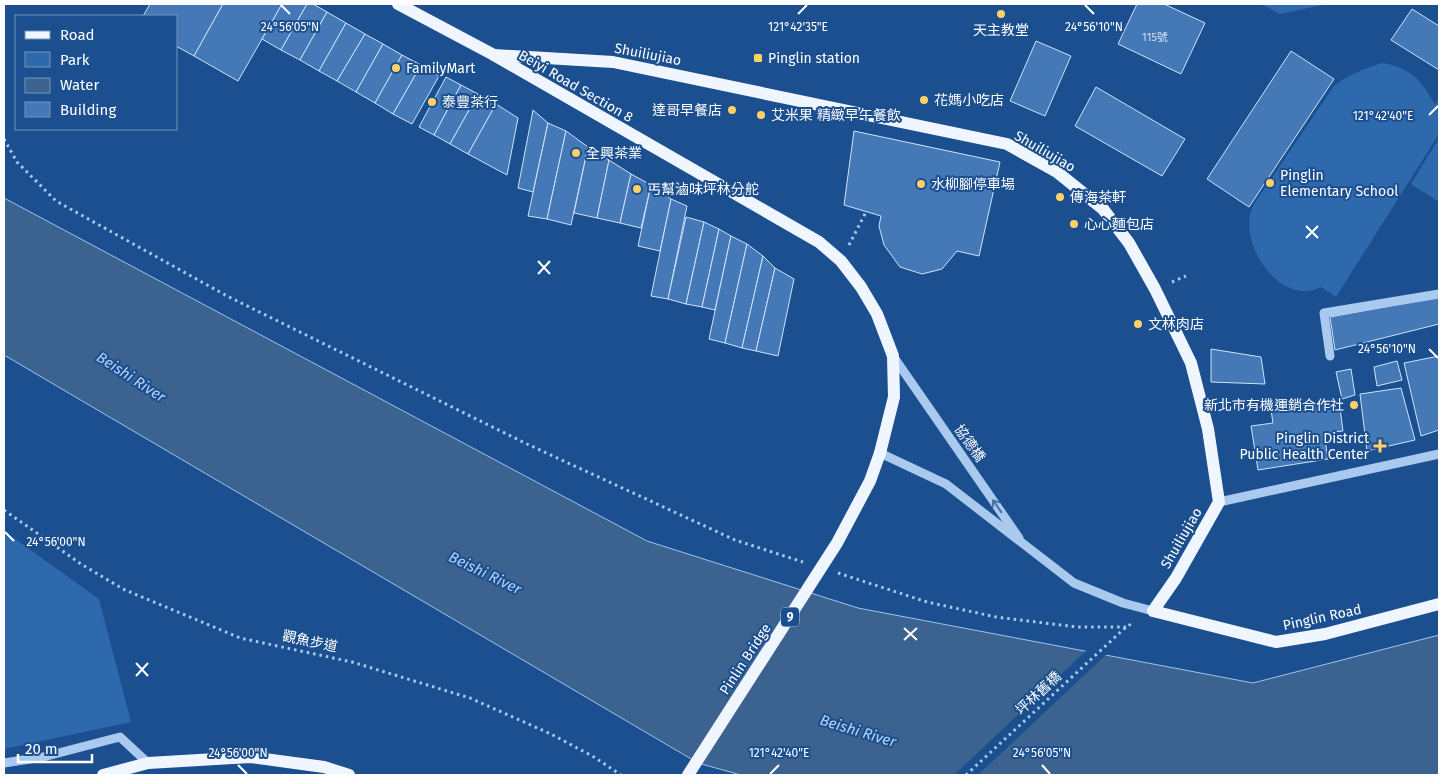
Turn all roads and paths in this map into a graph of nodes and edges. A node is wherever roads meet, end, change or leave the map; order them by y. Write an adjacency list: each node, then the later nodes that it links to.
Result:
1 (398, 4): 2 (main road, Beiyi Road Section 8 / 9)
2 (494, 56): 5 (main road, Beiyi Road Section 8 / 9); 11 (main road, Shuiliujiao)
3 (4, 139): 14 (path)
4 (866, 212): 5 (path)
5 (841, 261): 7 (main road, Beiyi Road Section 8 / 9)
6 (1439, 294): 8 (street)
7 (893, 356): 9 (main road, Beiyi Road Section 8 / 9); 13 (street, 協德橋, one-way to 7)
8 (1330, 356)
9 (880, 453): 13 (street, 協德橋); 23 (main road, Pinlin Bridge / 9, bridge)
10 (1439, 454): 11 (street)
11 (1219, 502): 17 (main road, Shuiliujiao)
12 (4, 510): 22 (path, 觀魚步道)
13 (1025, 546): 17 (street, 協德橋)
14 (808, 564)
15 (836, 572): 24 (path, 坪林舊橋)
16 (1439, 604): 17 (main road, Pinglin Road)
17 (1153, 611)
18 (4, 763): 19 (street)
19 (148, 763): 20 (main road); 21 (main road)
20 (103, 775)
21 (349, 775)
22 (621, 775)
23 (688, 775)
24 (966, 775)

